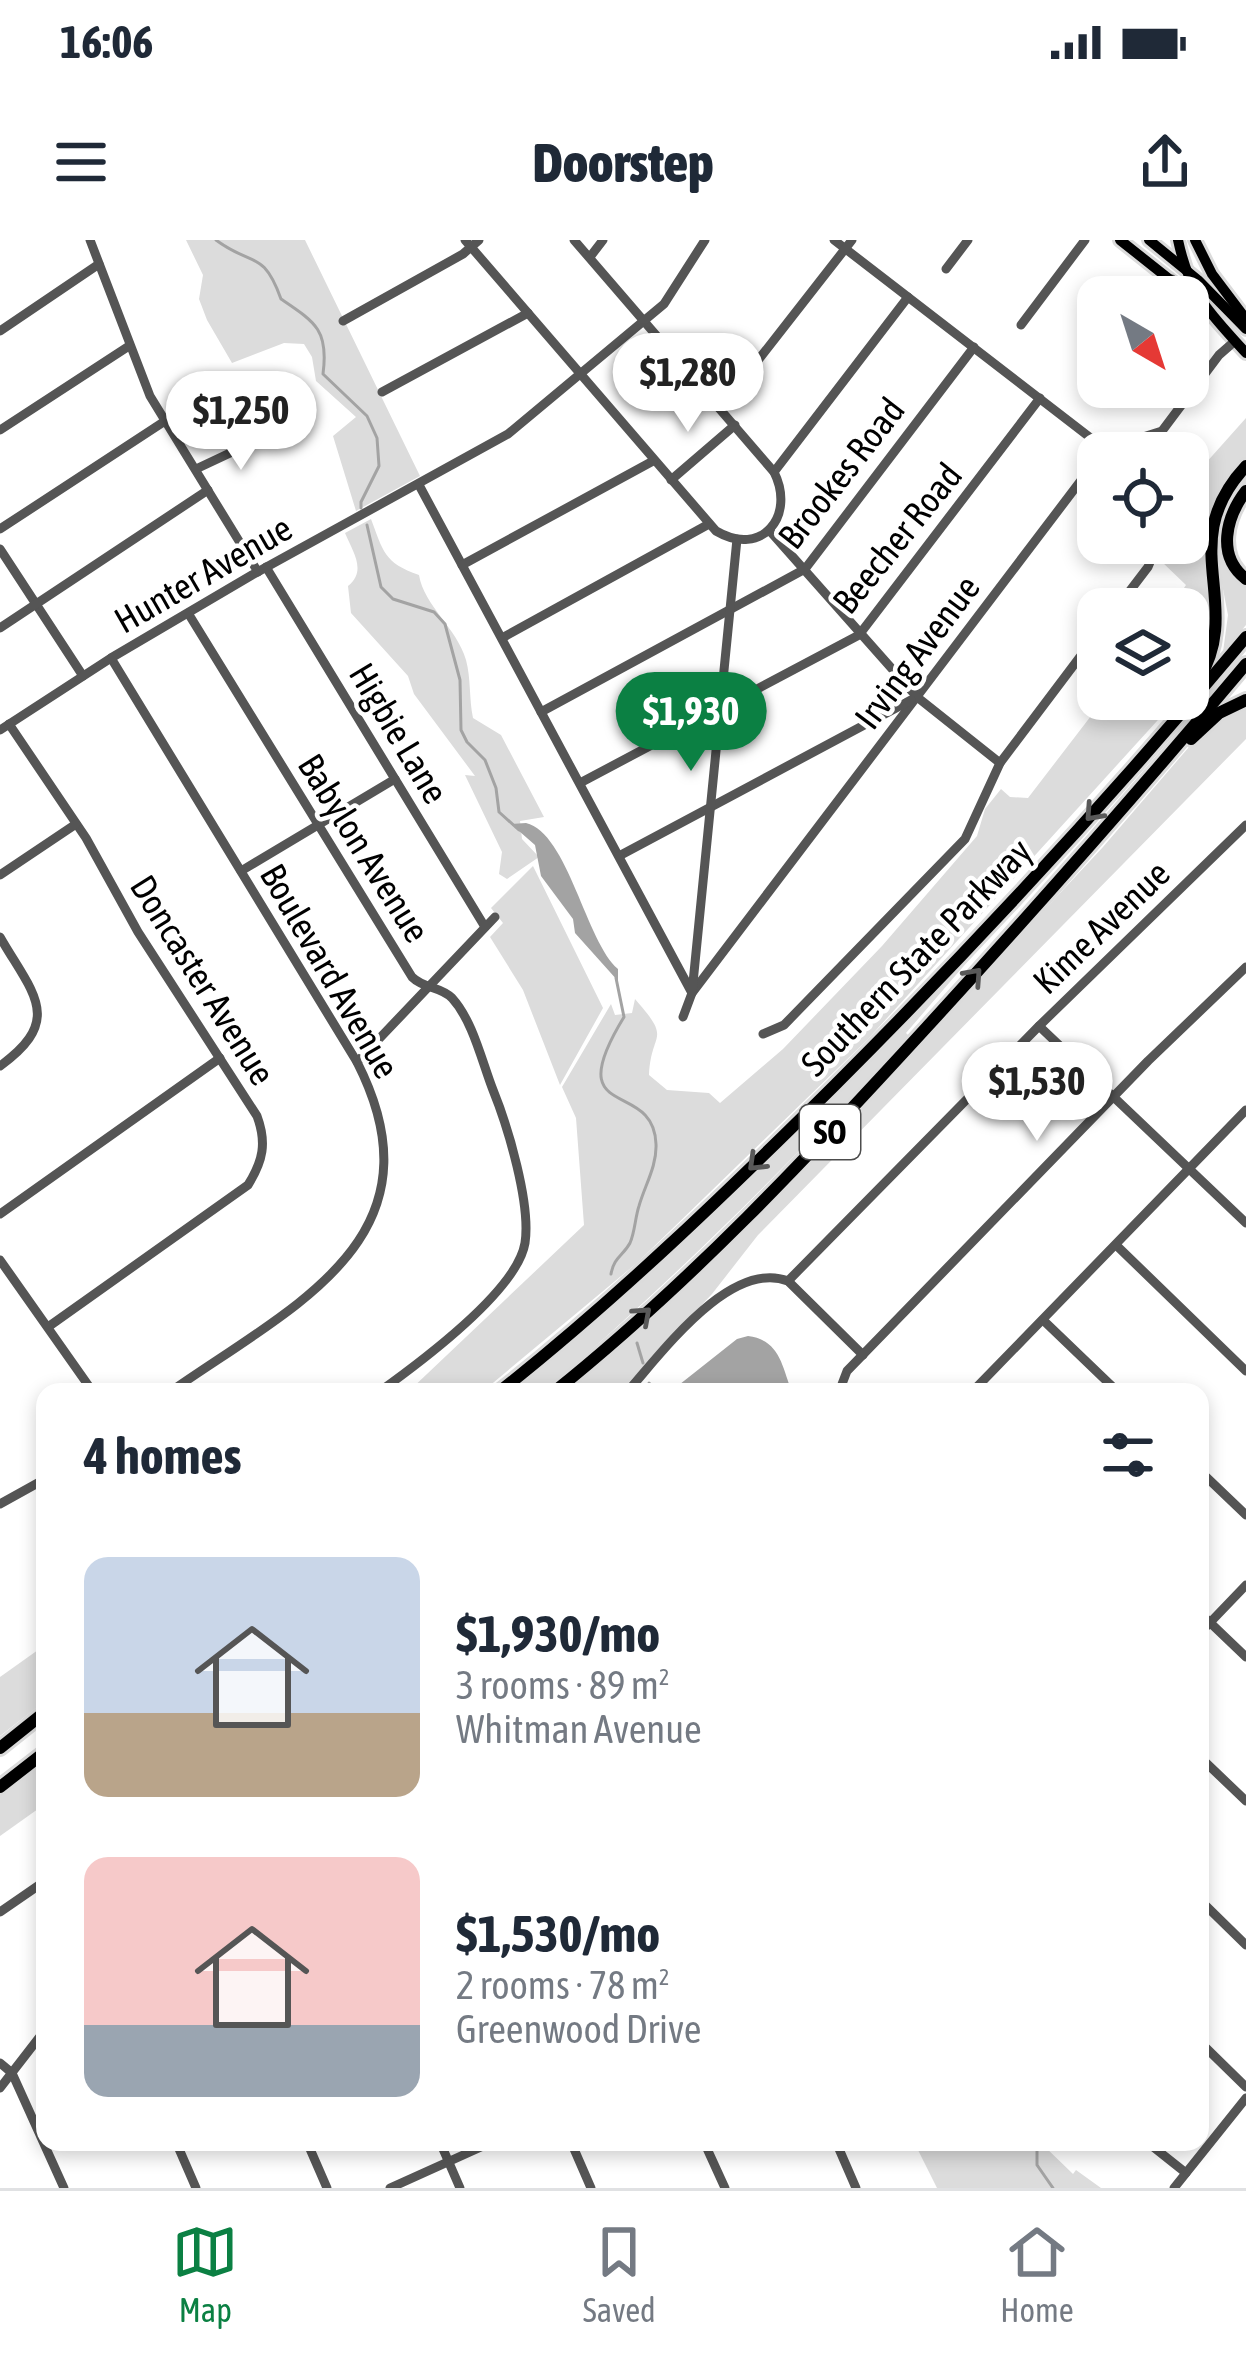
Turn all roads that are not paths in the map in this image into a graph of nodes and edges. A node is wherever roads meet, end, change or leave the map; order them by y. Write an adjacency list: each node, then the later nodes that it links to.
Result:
1 (90, 240): 15 (street, Higbie Lane)
2 (574, 240): 14 (street)
3 (603, 240): 14 (street)
4 (705, 240): 24 (street, Hunter Avenue)
5 (834, 240): 13 (street)
6 (968, 240): 17 (street)
7 (1085, 240): 26 (street)
8 (1120, 240): 18 (main road)
9 (1177, 240): 12 (main road); 16 (main road)
10 (1195, 240): 22 (main road)
11 (472, 242): 21 (street); 25 (street)
12 (1154, 243): 16 (main road)
13 (848, 244): 20 (street); 36 (street)
14 (590, 257): 24 (street)
15 (99, 265): 28 (street); 30 (street, Higbie Lane)
16 (1184, 268): 19 (main road); 27 (main road)
17 (946, 269)
18 (1168, 276)
19 (1188, 276)
20 (908, 297): 31 (street); 46 (street)
21 (528, 313): 33 (street); 34 (street)
22 (1244, 314)
23 (1209, 315): 29 (main road)
24 (645, 320): 33 (street, Hunter Avenue); 36 (street)
25 (343, 321)
26 (1021, 325)
27 (1246, 328)
28 (0, 331)
29 (1235, 341): 32 (main road); 40 (street)
30 (129, 346): 37 (street, Higbie Lane); 39 (street)
31 (974, 347): 35 (street); 59 (street, Brookes Road)
32 (1246, 352)
33 (580, 374): 43 (street); 48 (street, Hunter Avenue)
34 (382, 392)
35 (1040, 398): 41 (street); 65 (street, Beecher Road)
36 (720, 409): 38 (street)
37 (165, 421): 45 (street, Higbie Lane); 53 (street)
38 (735, 425): 46 (street); 47 (street)
39 (0, 430)
40 (1162, 431)
41 (1078, 432)
42 (263, 437): 45 (street)
43 (653, 461): 47 (street); 57 (street)
44 (1246, 466): 71 (highway)
45 (196, 470): 50 (street, Higbie Lane)
46 (774, 472): 54 (street)
47 (671, 480): 52 (street)
48 (419, 485): 57 (street); 58 (street, Hunter Avenue)
49 (1077, 485): 73 (street, Irving Avenue)
50 (208, 490): 58 (street, Higbie Lane); 61 (street)
51 (1246, 491): 60 (highway)
52 (709, 524): 55 (street); 67 (street)
53 (0, 529)
54 (770, 530): 55 (street); 59 (street)
55 (737, 539): 62 (street)
56 (0, 549): 61 (street)
57 (462, 565): 67 (street)
58 (262, 569): 63 (street, Hunter Avenue); 82 (street, Higbie Lane)
59 (806, 569): 62 (street, Brookes Road); 65 (street)
60 (1246, 579)
61 (37, 604): 64 (street); 72 (street)
62 (730, 608): 75 (street); 76 (street, Brookes Road)
63 (188, 613): 68 (street, Hunter Avenue); 86 (street, Babylon Avenue)
64 (0, 628)
65 (859, 634): 73 (street); 75 (street, Beecher Road)
66 (1246, 637): 78 (highway, Southern State Parkway / SO)
67 (502, 638): 76 (street)
68 (111, 658): 72 (street, Hunter Avenue); 89 (street, Boulevard Avenue)
69 (1077, 661): 80 (street)
70 (1246, 664): 81 (highway, Southern State Parkway / SO)
71 (1209, 667)
72 (83, 676): 79 (street, Hunter Avenue)
73 (917, 697): 80 (street); 84 (street); 96 (street, Irving Avenue)
74 (1246, 700): 81 (highway)
75 (722, 706): 83 (street, Beecher Road); 84 (street)
76 (541, 712): 83 (street)
77 (1174, 720): 78 (highway)
78 (1171, 725): 118 (highway, Southern State Parkway / SO, one-way to 118)
79 (4, 727): 85 (street, Doncaster Avenue)
80 (1000, 763): 99 (street)
81 (1158, 768): 119 (highway, Southern State Parkway / SO, one-way to 81)
82 (395, 779): 86 (street); 92 (street, Higbie Lane)
83 (580, 783): 88 (street)
84 (710, 806): 88 (street); 96 (street)
85 (76, 824): 90 (street); 100 (street, Doncaster Avenue)
86 (318, 824): 89 (street); 95 (street, Babylon Avenue)
87 (1246, 825): 98 (street, Kime Avenue)
88 (619, 856): 96 (street)
89 (241, 871): 101 (street, Boulevard Avenue)
90 (0, 875)
91 (495, 917): 92 (street)
92 (485, 927): 95 (street)
93 (0, 937): 102 (street)
94 (1246, 967): 103 (street)
95 (428, 987): 101 (street); 117 (street, Babylon Avenue)
96 (692, 993): 97 (street)
97 (683, 1017)
98 (1039, 1025): 103 (street); 110 (street, Kime Avenue)
99 (763, 1034)
100 (220, 1058): 106 (street); 112 (street, Doncaster Avenue)
101 (356, 1062): 116 (street, Boulevard Avenue)
102 (0, 1066)
103 (1113, 1097): 105 (street); 113 (street)
104 (1246, 1110): 105 (street)
105 (1188, 1168): 107 (street); 108 (street)
106 (0, 1214)
107 (1246, 1223)
108 (1116, 1245): 111 (street); 114 (street)
109 (0, 1260): 112 (street)
110 (788, 1281): 113 (street); 120 (street)
111 (1043, 1320): 122 (street); 123 (street)
112 (48, 1328): 115 (street)
113 (863, 1355): 121 (street)
114 (1246, 1371)
115 (87, 1383)
116 (183, 1383)
117 (392, 1383)
118 (510, 1383)
119 (564, 1383)
120 (636, 1383)
121 (842, 1383)
122 (981, 1383)
123 (1109, 1383)
124 (1209, 1480): 127 (street)
125 (36, 1484): 126 (street)
126 (0, 1504)
127 (1246, 1515)
128 (1246, 1585): 129 (street)
129 (1210, 1623): 130 (street)
130 (1246, 1657)
131 (36, 1719): 132 (highway)
132 (0, 1748)
133 (36, 1759): 135 (highway)
134 (1209, 1766): 136 (street)
135 (0, 1787)
136 (1246, 1801)
137 (36, 1886): 139 (street)
138 (1209, 1909): 140 (street)
139 (0, 1912)
140 (1246, 1945)
141 (36, 2041): 144 (street)
142 (1209, 2051): 145 (street)
143 (0, 2063): 144 (street)
144 (12, 2072): 146 (street); 148 (street)
145 (1246, 2087)
146 (0, 2088)
147 (1246, 2098): 149 (street)
148 (36, 2126)
149 (1209, 2144)
150 (47, 2151): 162 (street)
151 (180, 2151): 163 (street)
152 (311, 2151): 164 (street)
153 (444, 2151): 160 (street)
154 (472, 2151): 160 (street)
155 (575, 2151): 167 (street)
156 (708, 2151): 168 (street)
157 (840, 2151): 169 (street)
158 (1158, 2151): 161 (street)
159 (1204, 2151): 161 (street)
160 (448, 2162): 165 (street); 166 (street)
161 (1186, 2173): 170 (street)
162 (64, 2188)
163 (196, 2188)
164 (328, 2188)
165 (390, 2188)
166 (460, 2188)
167 (591, 2188)
168 (724, 2188)
169 (856, 2188)
170 (1174, 2188)

